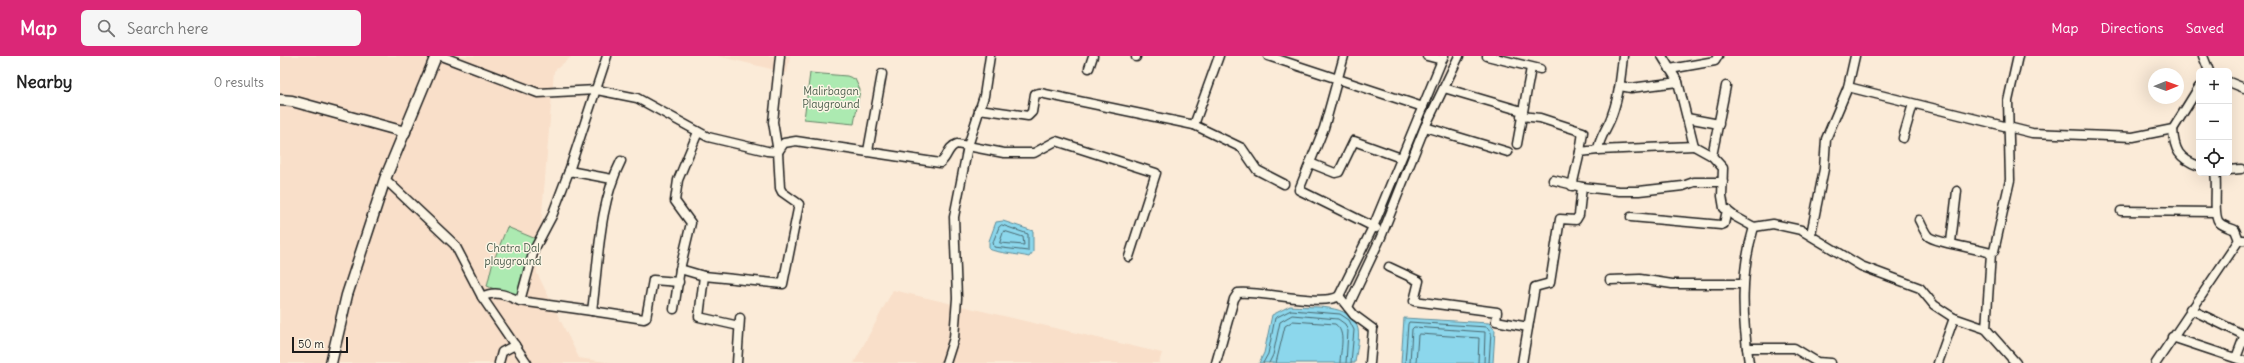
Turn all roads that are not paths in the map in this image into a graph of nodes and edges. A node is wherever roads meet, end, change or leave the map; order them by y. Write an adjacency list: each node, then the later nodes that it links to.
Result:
1 (436, 56): 45 (main road)
2 (441, 56): 32 (street)
3 (607, 56): 32 (street)
4 (780, 56): 53 (street)
5 (990, 56): 37 (street)
6 (1093, 56): 20 (street)
7 (1219, 56): 41 (street)
8 (1268, 56): 24 (street)
9 (1344, 56): 24 (street)
10 (1427, 56): 19 (street)
11 (1459, 56): 30 (street)
12 (1487, 56): 38 (street)
13 (1623, 56): 27 (street)
14 (1662, 56): 22 (street)
15 (1718, 56): 22 (street)
16 (1855, 56): 29 (street)
17 (2018, 56): 43 (street)
18 (2204, 56): 21 (street)
19 (1443, 58): 36 (street)
20 (1089, 68)
21 (2208, 68)
22 (1670, 69): 25 (street)
23 (882, 74): 52 (street)
24 (1337, 79): 36 (street); 59 (street)
25 (1678, 82): 27 (street); 39 (street)
26 (2232, 83): 31 (street)
27 (1620, 86): 51 (street)
28 (1726, 86): 40 (street)
29 (1848, 87): 35 (street); 81 (street)
30 (1444, 88): 38 (street); 42 (street)
31 (2244, 88)
32 (597, 90): 46 (street); 63 (street)
33 (2196, 93): 44 (street)
34 (280, 100): 45 (main road)
35 (1913, 104): 43 (street); 47 (street)
36 (1423, 107): 57 (street)
37 (979, 109): 41 (street); 49 (street)
38 (1522, 114): 48 (street); 55 (street)
39 (1687, 118): 40 (street); 50 (street)
40 (1719, 124): 56 (street)
41 (1194, 125): 69 (street)
42 (1425, 127): 54 (street); 80 (street)
43 (2008, 128): 44 (street); 84 (street)
44 (2173, 129): 60 (street)
45 (405, 132): 65 (main road)
46 (698, 132): 53 (street); 87 (street)
47 (1902, 138)
48 (1517, 144)
49 (968, 146): 52 (street); 85 (street); 111 (street)
50 (1694, 146): 51 (street); 56 (street)
51 (1598, 150): 55 (street)
52 (868, 151): 53 (street)
53 (778, 152): 88 (street)
54 (1508, 152)
55 (1580, 152): 70 (street)
56 (1712, 156): 68 (street)
57 (1401, 158): 59 (street); 78 (street)
58 (621, 161): 66 (street)
59 (1310, 163): 78 (street)
60 (2196, 165)
61 (2241, 169): 62 (street)
62 (2232, 170)
63 (569, 171): 66 (street); 94 (street)
64 (2216, 176): 75 (street)
65 (385, 179): 93 (street); 107 (main road)
66 (612, 179): 98 (street)
67 (1553, 180): 70 (street)
68 (1723, 182): 71 (street); 73 (street)
69 (1284, 184)
70 (1572, 186): 71 (street)
71 (1582, 187): 100 (street)
72 (1957, 191): 83 (street)
73 (1727, 210): 76 (street); 79 (street)
74 (2121, 211): 75 (street)
75 (2215, 212): 82 (street)
76 (1631, 217)
77 (1919, 220): 83 (street)
78 (1373, 226): 80 (street); 92 (street)
79 (1754, 227): 81 (street); 91 (street)
80 (1383, 232): 95 (street)
81 (1810, 234): 99 (street)
82 (2241, 240): 97 (street)
83 (1951, 242): 84 (street)
84 (1991, 253): 101 (street)
85 (1129, 257)
86 (1389, 267): 100 (street)
87 (680, 270): 88 (street); 90 (street)
88 (704, 276): 110 (street)
89 (1610, 280): 91 (street)
90 (678, 282): 96 (street); 98 (street)
91 (1743, 284): 105 (street)
92 (1339, 296): 95 (street); 112 (street)
93 (482, 297): 94 (street); 104 (street)
94 (520, 301): 98 (street)
95 (1348, 307): 113 (street)
96 (674, 308)
97 (2190, 309): 102 (street); 103 (street)
98 (592, 311)
99 (1954, 318): 101 (street); 117 (street)
100 (1528, 327): 114 (street)
101 (1986, 329): 118 (street)
102 (2244, 336): 106 (street)
103 (2172, 337): 106 (street); 119 (street)
104 (515, 345): 108 (street); 109 (street)
105 (1747, 348): 115 (street); 116 (street)
106 (2240, 360)
107 (331, 363)
108 (499, 363)
109 (527, 363)
110 (737, 363)
111 (946, 363)
112 (1216, 363)
113 (1370, 363)
114 (1522, 363)
115 (1749, 363)
116 (1831, 363)
117 (1938, 363)
118 (2016, 363)
119 (2156, 363)

